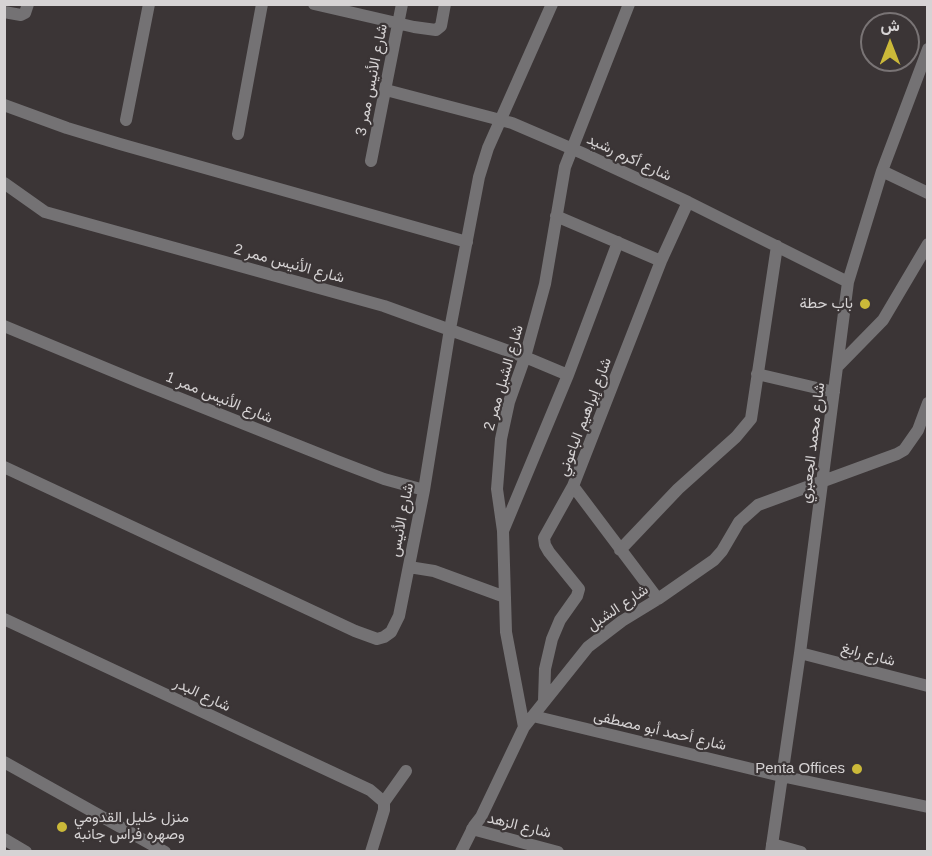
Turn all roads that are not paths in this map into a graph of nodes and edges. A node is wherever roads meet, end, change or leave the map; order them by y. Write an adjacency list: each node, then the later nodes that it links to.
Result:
1 (28, 4): 9 (street)
2 (149, 4): 15 (street)
3 (262, 4): 16 (street)
4 (314, 4): 10 (street)
5 (402, 4): 10 (street, شارع الأنيس ممر 3)
6 (445, 4): 10 (street)
7 (552, 4): 14 (street, شارع الأنيس)
8 (629, 4): 17 (street, شارع الشبل ممر 2)
9 (4, 12)
10 (398, 24): 12 (street, شارع الأنيس ممر 3)
11 (927, 49): 19 (street, شارع محمد الجعبري)
12 (386, 90): 14 (street, شارع أكرم رشيد); 18 (street, شارع الأنيس ممر 3)
13 (4, 105): 24 (street)
14 (500, 119): 17 (street, شارع أكرم رشيد); 24 (street, شارع الأنيس)
15 (126, 120)
16 (238, 135)
17 (571, 148): 22 (street, شارع أكرم رشيد); 23 (street, شارع الشبل ممر 2)
18 (371, 161)
19 (882, 171): 21 (street); 29 (street, شارع محمد الجعبري)
20 (4, 183): 31 (street, شارع الأنيس ممر 2)
21 (927, 193)
22 (688, 202): 27 (street, شارع أكرم رشيد); 28 (street, شارع إبراهيم الباعوني)
23 (556, 216): 25 (street); 32 (street, شارع الشبل ممر 2)
24 (468, 242): 31 (street, شارع الأنيس)
25 (618, 242): 28 (street); 35 (street)
26 (927, 244): 33 (street)
27 (777, 246): 29 (street, شارع أكرم رشيد); 34 (street)
28 (662, 261): 40 (street, شارع إبراهيم الباعوني)
29 (848, 282): 33 (street, شارع محمد الجعبري)
30 (4, 326): 41 (street, شارع الأنيس ممر 1)
31 (450, 329): 32 (street, شارع الأنيس ممر 2); 41 (street, شارع الأنيس)
32 (525, 357): 35 (street, شارع الأنيس ممر 2); 42 (street, شارع الشبل ممر 2)
33 (837, 367): 36 (street, شارع محمد الجعبري)
34 (757, 374): 36 (street); 43 (street)
35 (568, 375): 42 (street)
36 (834, 392): 39 (street, شارع محمد الجعبري)
37 (927, 403): 39 (street, شارع الشبل)
38 (4, 467): 44 (street, شارع الأنيس)
39 (823, 482): 46 (street, شارع الشبل); 48 (street, شارع محمد الجعبري)
40 (573, 486): 43 (street, شارع إبراهيم الباعوني); 50 (street)
41 (424, 490): 44 (street, شارع الأنيس)
42 (503, 531): 45 (street, شارع الشبل ممر 2)
43 (620, 550): 46 (street, شارع إبراهيم الباعوني)
44 (409, 567): 45 (street)
45 (505, 597): 52 (street, شارع الشبل ممر 2)
46 (658, 599): 50 (street, شارع الشبل)
47 (4, 619): 56 (street, شارع البدر)
48 (800, 653): 49 (street, شارع رابغ); 55 (street, شارع محمد الجعبري)
49 (927, 686)
50 (544, 701): 51 (street, شارع الشبل)
51 (533, 716): 52 (street, شارع الشبل); 55 (street, شارع أحمد أبو مصطفى)
52 (524, 727): 58 (street, شارع الشبل)
53 (4, 762): 62 (street)
54 (406, 771): 56 (street)
55 (781, 776): 57 (street, شارع أحمد أبو مصطفى); 60 (street, شارع محمد الجعبري)
56 (384, 802): 63 (street)
57 (927, 807)
58 (476, 830): 64 (street); 65 (street); 66 (street, شارع الزهد)
59 (10, 845): 61 (street)
60 (772, 848): 67 (street)
61 (26, 852)
62 (165, 852)
63 (371, 852)
64 (461, 852)
65 (470, 852)
66 (558, 852)
67 (801, 852)

